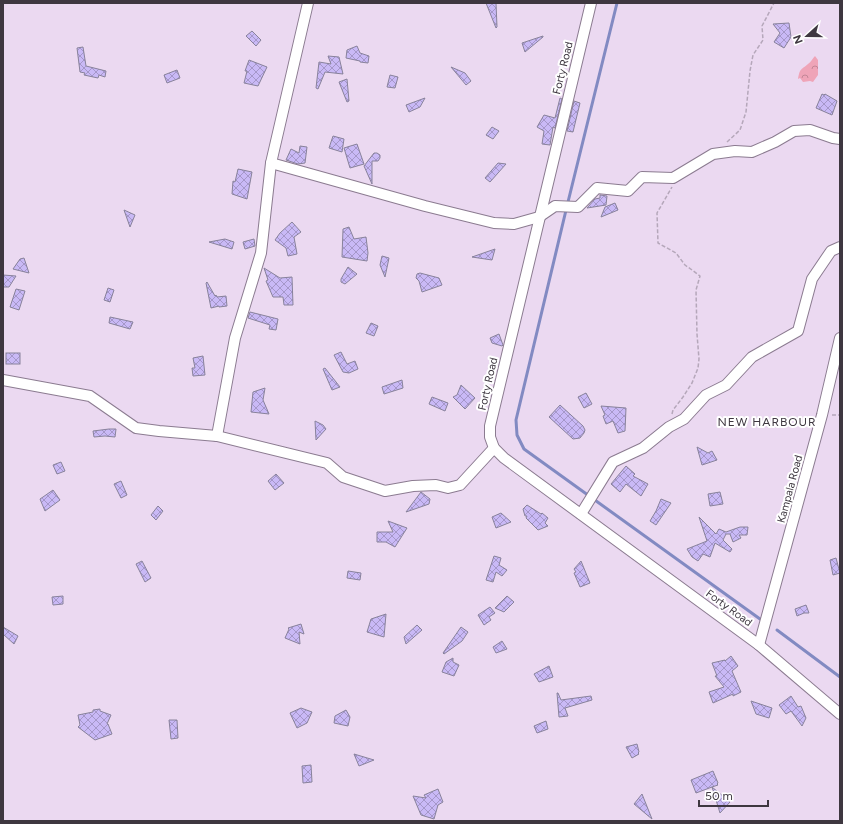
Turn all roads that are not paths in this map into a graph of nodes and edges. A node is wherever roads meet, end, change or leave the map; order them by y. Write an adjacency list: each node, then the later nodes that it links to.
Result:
1 (308, 3): 4 (street)
2 (591, 3): 5 (street, Forty Road)
3 (840, 139): 5 (street)
4 (271, 163): 5 (street); 9 (street)
5 (539, 217): 10 (street, Forty Road)
6 (840, 248): 11 (street)
7 (840, 338): 12 (street, Kampala Road)
8 (3, 380): 9 (street)
9 (217, 436): 10 (street)
10 (494, 448): 11 (street, Forty Road)
11 (581, 514): 12 (street, Forty Road)
12 (760, 645): 13 (street, Forty Road)
13 (840, 714)

